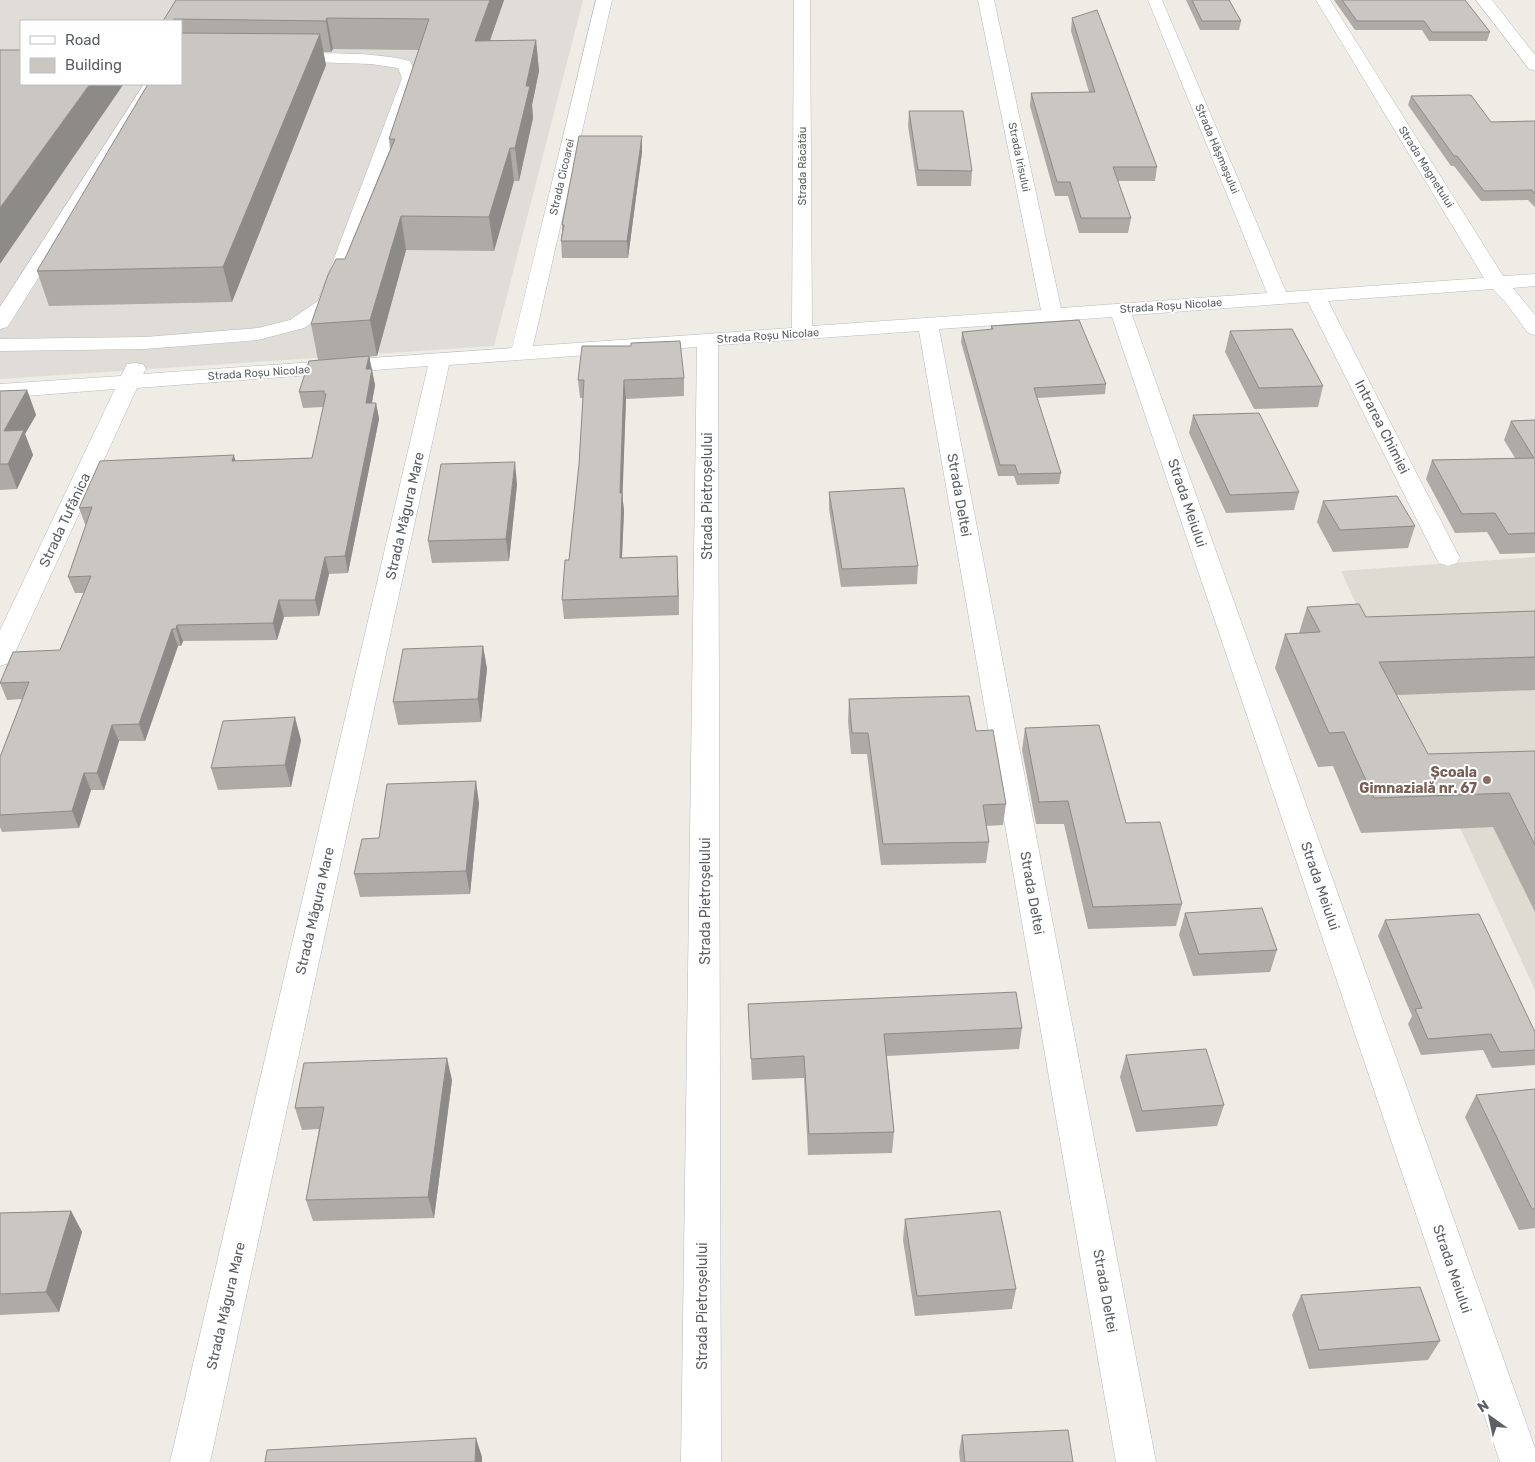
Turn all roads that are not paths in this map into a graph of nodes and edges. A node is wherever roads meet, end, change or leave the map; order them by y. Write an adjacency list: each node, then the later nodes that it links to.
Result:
1 (604, 0): 23 (street, Strada Cicoarei)
2 (802, 0): 19 (street, Strada Răcătău)
3 (986, 0): 15 (street, Strada Irisului)
4 (1155, 0): 13 (street, Strada Hășmașului)
5 (1323, 0): 11 (street, Strada Magnetului)
6 (1484, 0): 8 (street)
7 (267, 58): 21 (street)
8 (1535, 66)
9 (151, 85): 16 (street)
10 (1535, 280): 11 (street, Strada Roșu Nicolae)
11 (1497, 282): 12 (street, Strada Roșu Nicolae); 18 (street, Strada Magnetului)
12 (1315, 296): 13 (street, Strada Roșu Nicolae); 27 (street, Intrarea Chimiei)
13 (1279, 298): 14 (street, Strada Roșu Nicolae)
14 (1120, 310): 15 (street, Strada Roșu Nicolae); 32 (street, Strada Meiului)
15 (1052, 315): 17 (street, Strada Roșu Nicolae)
16 (0, 323)
17 (928, 324): 19 (street, Strada Roșu Nicolae); 31 (street, Strada Deltei)
18 (1535, 329)
19 (802, 333): 20 (street, Strada Roșu Nicolae)
20 (708, 340): 23 (street, Strada Roșu Nicolae); 30 (street, Strada Pietroșelului)
21 (145, 343): 22 (street); 25 (street, Strada Tufănica)
22 (0, 345)
23 (521, 354): 24 (street, Strada Roșu Nicolae)
24 (440, 360): 25 (street, Strada Roșu Nicolae); 29 (street, Strada Măgura Mare)
25 (130, 382): 26 (street, Strada Roșu Nicolae); 28 (street, Strada Tufănica)
26 (0, 391)
27 (1448, 558)
28 (0, 657)
29 (190, 1462)
30 (701, 1462)
31 (1136, 1462)
32 (1520, 1462)

